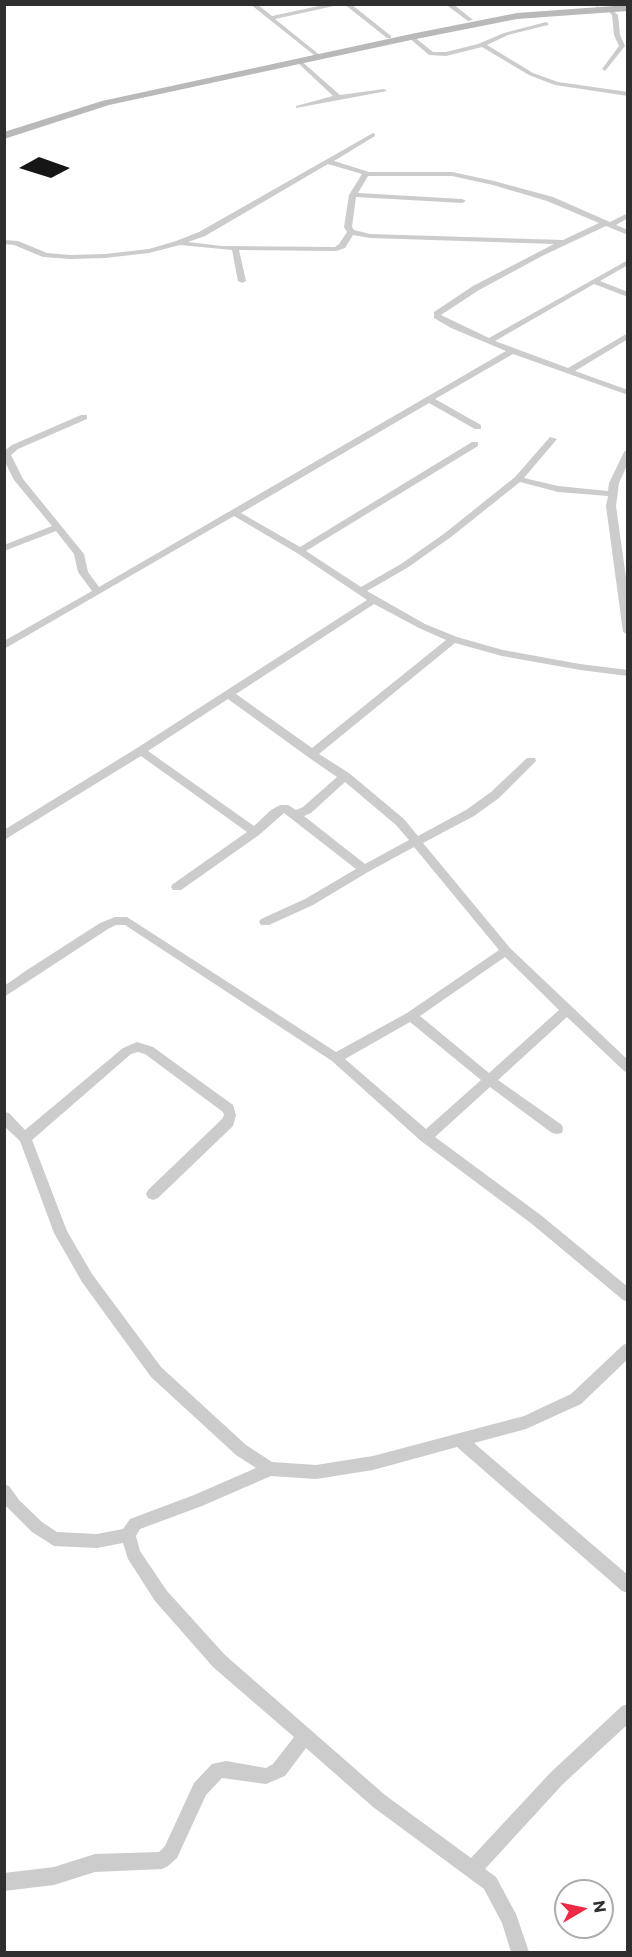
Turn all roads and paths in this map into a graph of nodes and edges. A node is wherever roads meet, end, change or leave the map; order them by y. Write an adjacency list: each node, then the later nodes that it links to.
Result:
1 (253, 4): 8 (street)
2 (340, 4): 8 (street)
3 (347, 4): 11 (street)
4 (448, 4): 9 (street)
5 (597, 5): 6 (main road); 9 (main road)
6 (607, 7): 7 (main road); 12 (main road); 16 (street)
7 (627, 8)
8 (270, 18): 14 (street)
9 (470, 20): 11 (main road)
10 (546, 24): 13 (street)
11 (388, 37): 14 (main road)
12 (411, 37): 13 (street); 14 (main road)
13 (481, 45): 18 (street)
14 (316, 54): 15 (main road); 21 (main road)
15 (298, 61): 19 (street); 23 (main road)
16 (605, 69)
17 (384, 91): 19 (street)
18 (627, 94)
19 (338, 97): 20 (street)
20 (298, 107)
21 (4, 128)
22 (373, 135): 24 (street)
23 (4, 136)
24 (327, 161): 25 (street); 34 (street)
25 (366, 174): 26 (street); 29 (street)
26 (353, 195): 27 (street); 30 (street)
27 (462, 201)
28 (627, 215): 29 (street)
29 (609, 224): 31 (street); 33 (street)
30 (351, 232): 33 (street); 35 (street)
31 (627, 233)
32 (4, 242): 34 (street)
33 (564, 242): 41 (street)
34 (179, 243): 35 (street)
35 (235, 248): 37 (street)
36 (627, 262): 38 (street)
37 (242, 280)
38 (593, 281): 39 (street); 41 (street)
39 (627, 295)
40 (627, 335): 43 (street)
41 (489, 341): 42 (street)
42 (512, 351): 43 (street); 45 (street)
43 (568, 371): 44 (street)
44 (627, 393)
45 (428, 399): 47 (street); 53 (street)
46 (84, 417): 54 (street)
47 (478, 426)
48 (553, 439): 51 (street)
49 (475, 444): 56 (street)
50 (627, 452): 52 (street)
51 (518, 479): 52 (street); 57 (street)
52 (613, 494): 59 (street)
53 (233, 512): 56 (street); 58 (street)
54 (56, 528): 55 (street); 58 (street)
55 (4, 548)
56 (300, 551): 57 (street)
57 (361, 591): 60 (street)
58 (98, 592): 63 (street)
59 (625, 593): 61 (street)
60 (374, 600): 62 (street); 65 (street)
61 (627, 632)
62 (453, 639): 64 (street); 67 (street)
63 (4, 646)
64 (627, 673)
65 (228, 694): 66 (street); 67 (street)
66 (141, 751): 71 (street); 72 (street)
67 (312, 754): 69 (street)
68 (531, 761): 73 (street)
69 (345, 777): 70 (street); 73 (street)
70 (296, 815): 71 (street); 74 (street)
71 (255, 832): 75 (street)
72 (4, 836)
73 (415, 841): 74 (street); 77 (street)
74 (364, 869): 76 (street)
75 (177, 887)
76 (264, 922)
77 (506, 951): 79 (street); 80 (street)
78 (4, 993): 81 (street)
79 (567, 1010): 82 (street); 83 (street)
80 (411, 1016): 81 (street); 83 (street)
81 (336, 1058): 86 (street)
82 (627, 1068)
83 (489, 1080): 85 (street); 86 (street)
84 (4, 1117): 87 (street)
85 (557, 1129)
86 (426, 1137): 89 (street)
87 (25, 1138): 88 (street); 92 (street)
88 (153, 1194)
89 (627, 1296)
90 (627, 1349): 91 (street)
91 (461, 1441): 92 (street); 95 (street)
92 (270, 1468): 94 (street)
93 (4, 1491): 94 (street)
94 (128, 1535): 97 (street)
95 (627, 1586)
96 (627, 1712): 98 (street)
97 (304, 1737): 98 (street); 99 (street)
98 (473, 1869): 100 (street)
99 (4, 1882)
100 (520, 1953)

